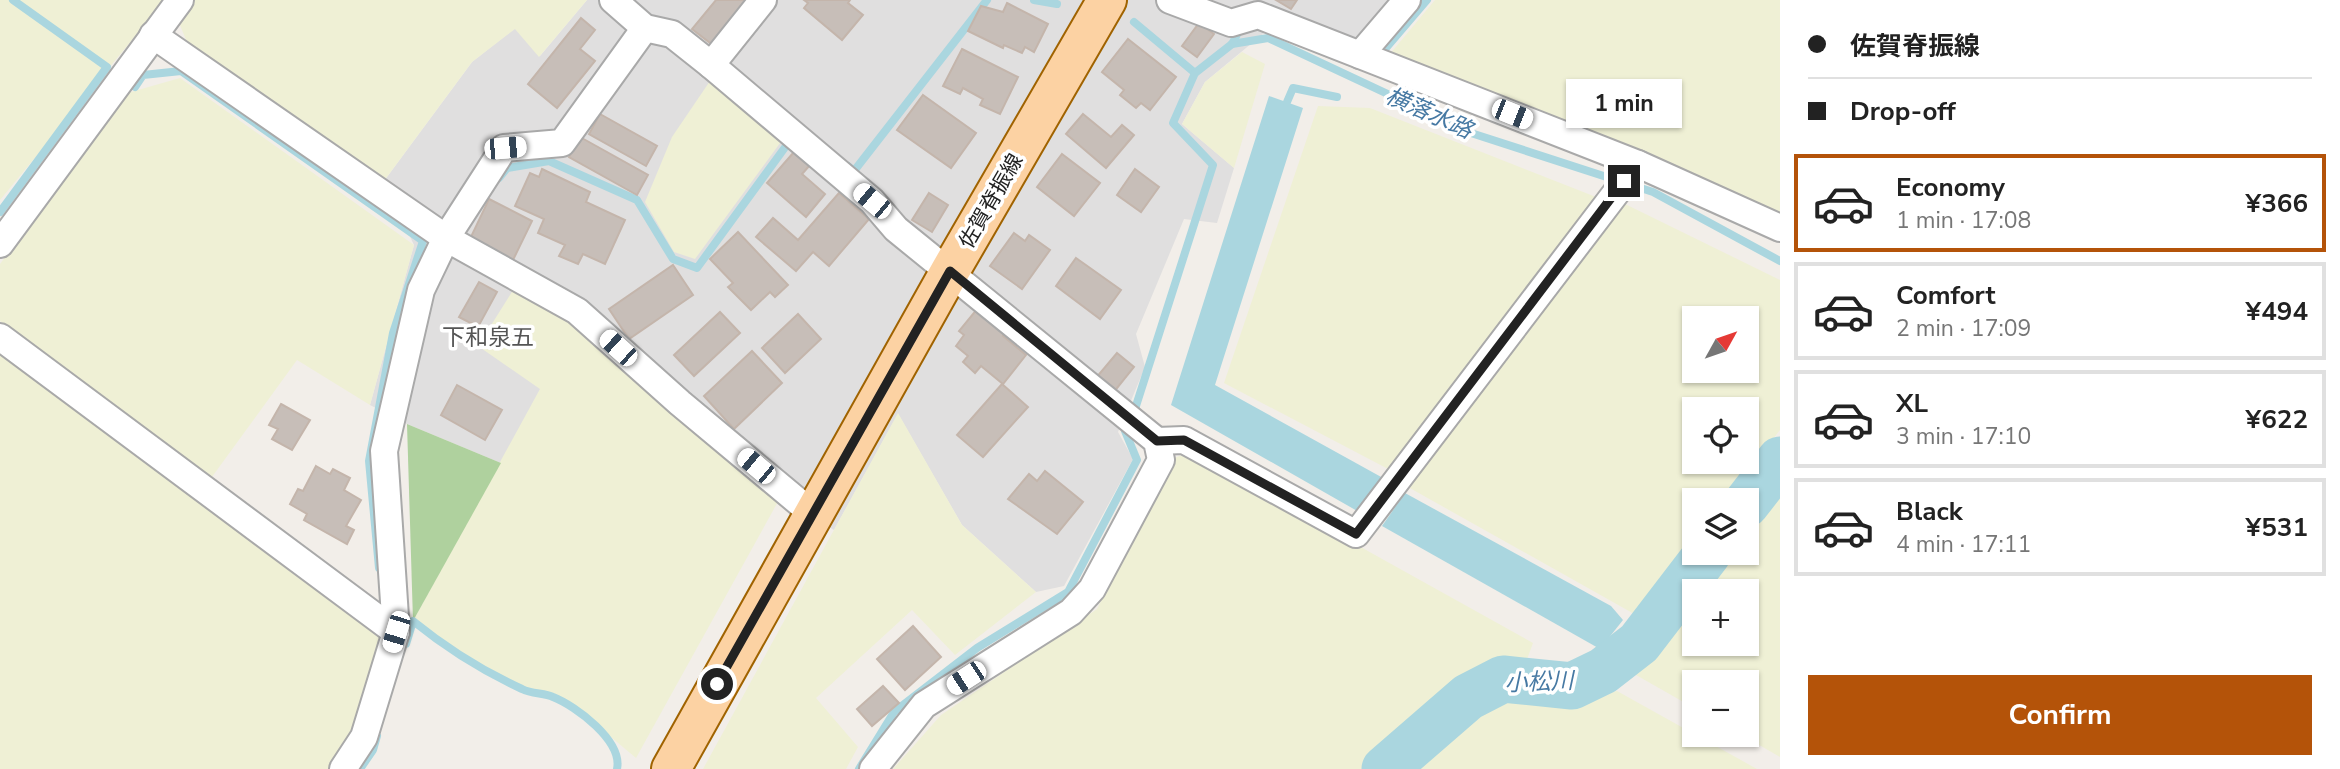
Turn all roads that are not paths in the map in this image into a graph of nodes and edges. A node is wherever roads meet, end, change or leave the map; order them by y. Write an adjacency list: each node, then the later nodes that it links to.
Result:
1 (180, 0): 8 (street)
2 (613, 0): 7 (street)
3 (763, 0): 10 (street)
4 (1170, 0): 9 (street)
5 (1407, 0): 9 (street)
6 (1103, 1): 15 (main road, 佐賀脊振線)
7 (645, 28): 10 (street); 13 (street)
8 (153, 35): 13 (street); 14 (street)
9 (1360, 55): 11 (street)
10 (711, 65): 15 (street)
11 (1638, 164): 12 (street); 17 (street)
12 (1780, 228)
13 (446, 238): 18 (street); 19 (street)
14 (0, 244)
15 (950, 271): 17 (street); 18 (main road, 佐賀脊振線)
16 (0, 337): 19 (street)
17 (1157, 441): 22 (street)
18 (813, 514): 21 (main road, 佐賀脊振線)
19 (396, 632): 20 (street)
20 (343, 769)
21 (671, 769)
22 (873, 769)

